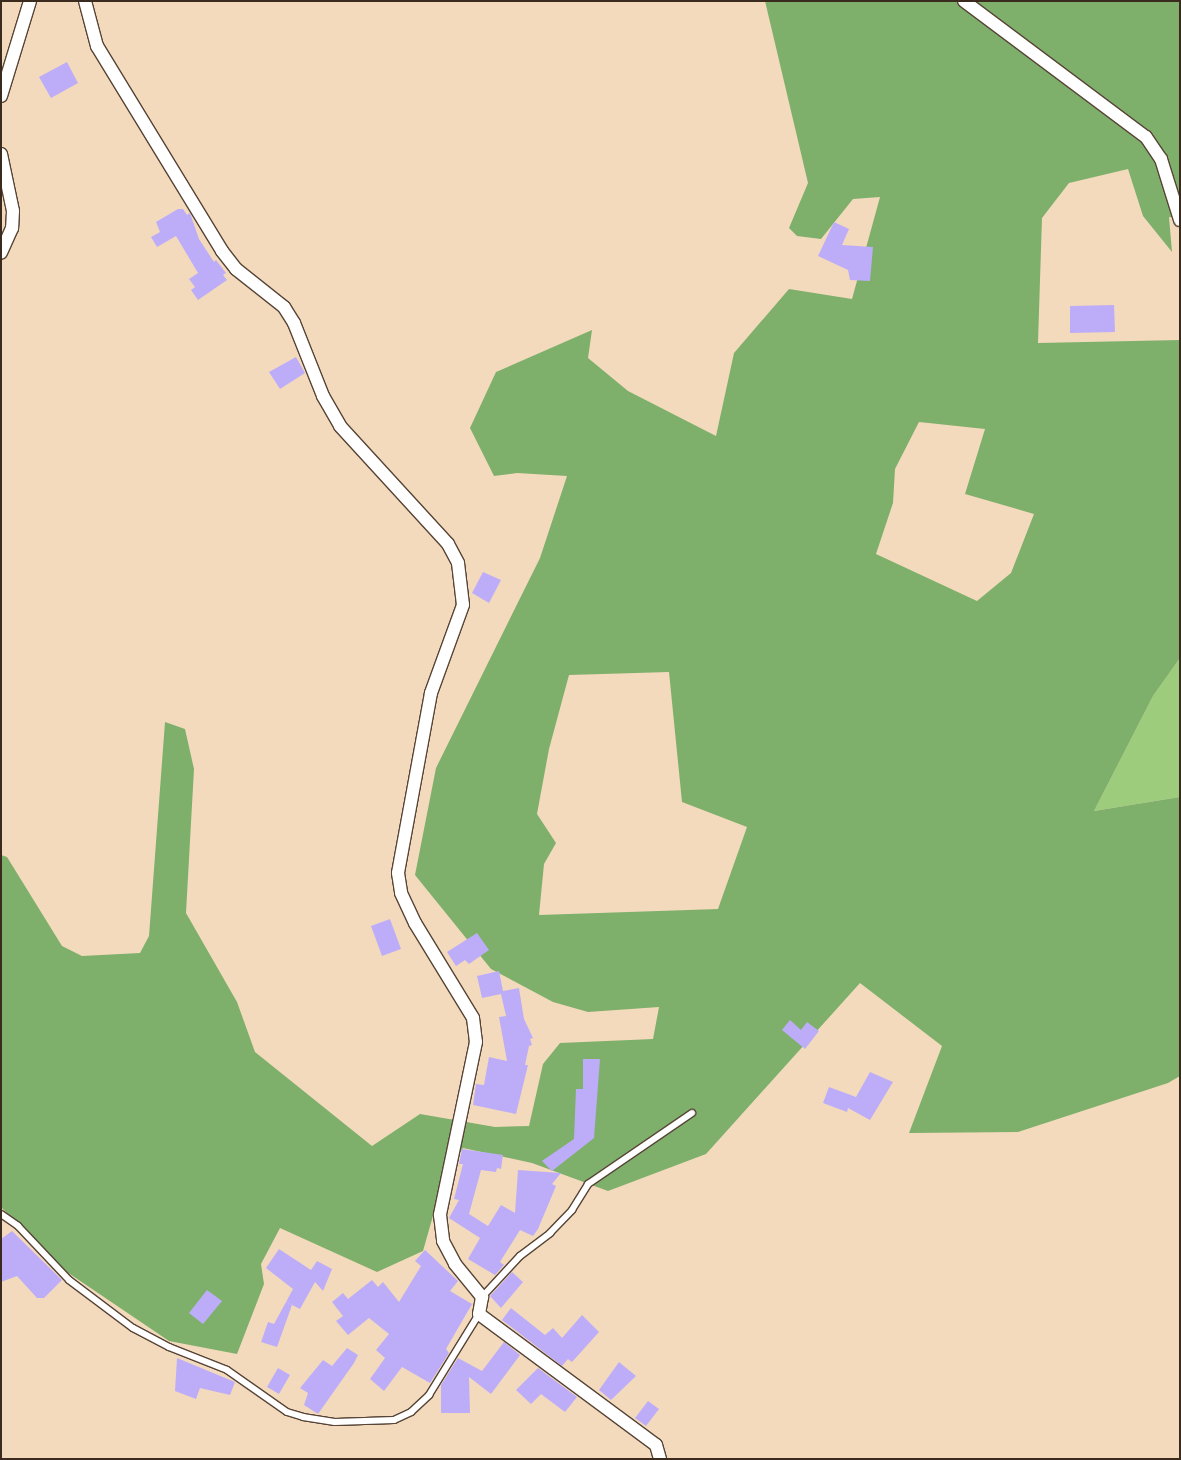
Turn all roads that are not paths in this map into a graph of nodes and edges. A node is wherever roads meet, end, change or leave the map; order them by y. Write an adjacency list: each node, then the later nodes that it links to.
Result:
1 (30, 1): 4 (street)
2 (85, 1): 10 (street)
3 (964, 1): 6 (street)
4 (1, 96)
5 (1, 154): 7 (street)
6 (1180, 220)
7 (1, 253)
8 (692, 1114): 10 (lane)
9 (1, 1214): 11 (lane)
10 (482, 1297): 11 (street)
11 (479, 1314): 12 (street)
12 (660, 1459)

